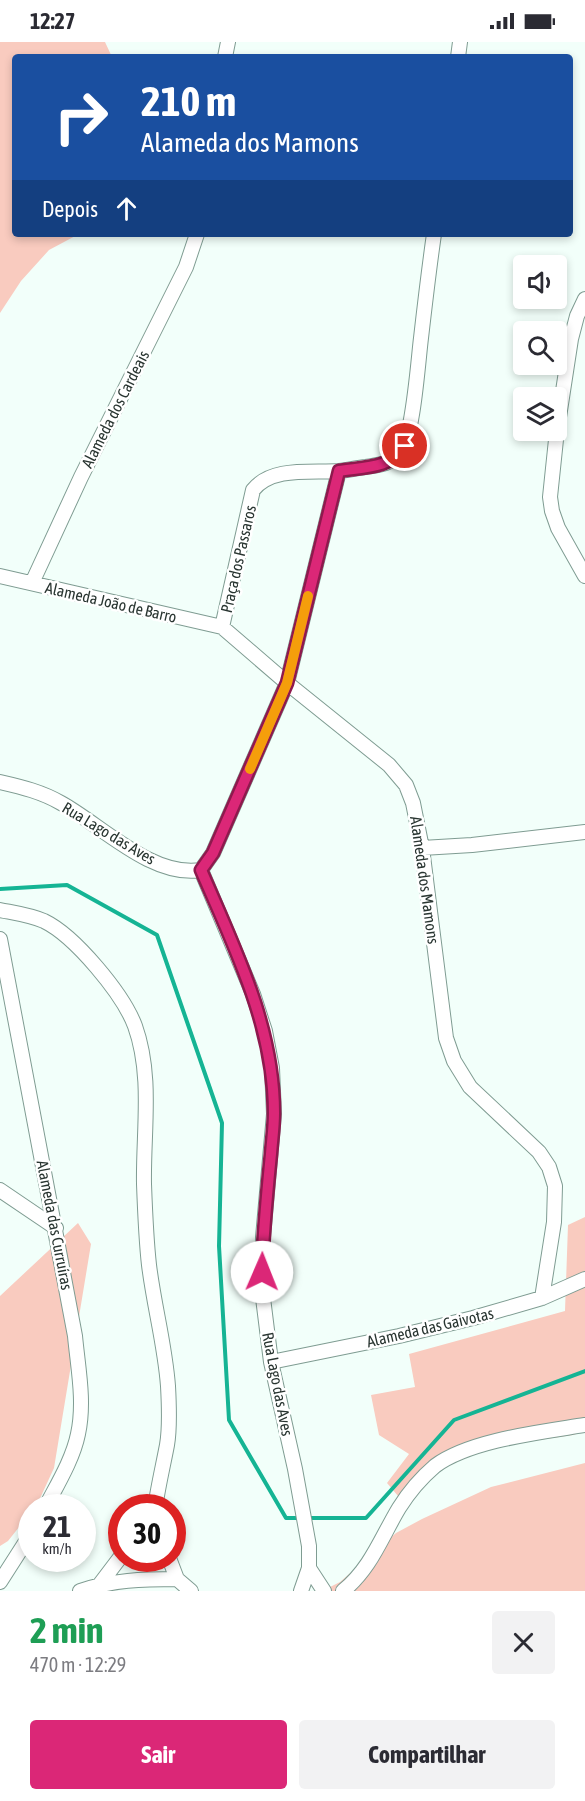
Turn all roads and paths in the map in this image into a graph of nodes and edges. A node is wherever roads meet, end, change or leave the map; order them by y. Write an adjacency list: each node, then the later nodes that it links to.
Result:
1 (196, 237): 7 (street, Alameda dos Cardeais)
2 (434, 237): 4 (street)
3 (585, 299): 6 (street)
4 (339, 471): 8 (street, Praça dos Passaros); 9 (street)
5 (0, 576): 7 (street, Alameda João de Barro)
6 (585, 576)
7 (32, 583): 8 (street, Alameda João de Barro)
8 (222, 627): 9 (street, Praça dos Passaros)
9 (287, 683): 12 (street, Alameda dos Mamons); 13 (street)
10 (0, 782): 13 (street, Rua Lago das Aves)
11 (585, 832): 12 (street)
12 (422, 848): 19 (street, Alameda dos Mamons)
13 (201, 870): 20 (street, Rua Lago das Aves)
14 (0, 910): 23 (street)
15 (0, 939): 17 (street, Alameda das Curruíras)
16 (1, 1193): 17 (street)
17 (56, 1228): 22 (street, Alameda das Curruíras)
18 (585, 1279): 19 (street, Alameda das Gaivotas)
19 (542, 1298): 20 (street, Alameda das Gaivotas)
20 (271, 1362): 25 (street, Rua Lago das Aves)
21 (585, 1425): 35 (street)
22 (53, 1494)
23 (158, 1494)
24 (18, 1554): 29 (street)
25 (309, 1568): 33 (street, Rua Lago das Aves); 34 (street)
26 (109, 1572): 30 (street)
27 (174, 1572): 28 (street)
28 (177, 1579): 30 (street); 32 (street)
29 (0, 1582)
30 (100, 1584): 31 (street)
31 (80, 1591)
32 (191, 1591)
33 (301, 1591)
34 (324, 1591)
35 (343, 1591)

